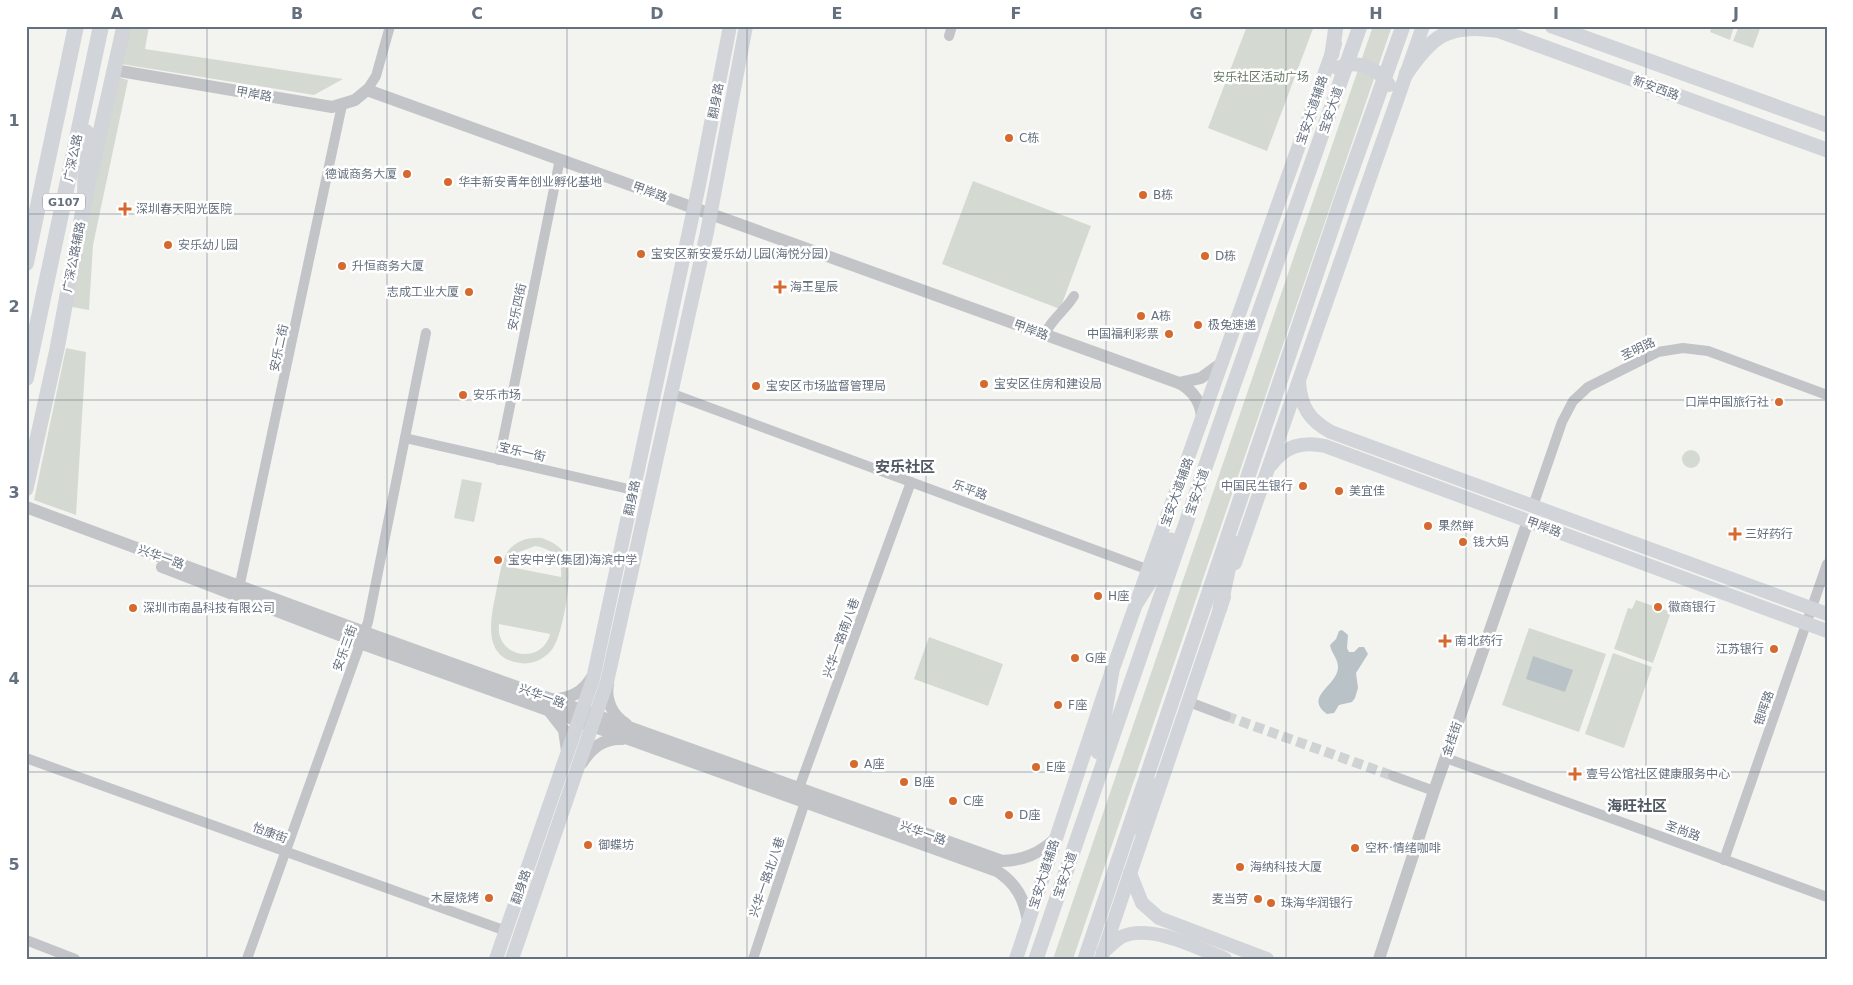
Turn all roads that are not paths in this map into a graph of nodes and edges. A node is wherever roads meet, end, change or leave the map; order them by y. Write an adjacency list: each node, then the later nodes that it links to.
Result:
1 (76, 26): 26 (highway, 广深公路 / G107)
2 (101, 26): 19 (highway, 广深公路 / G107)
3 (124, 26): 15 (main road, 广深公路辅路)
4 (390, 26): 18 (street)
5 (730, 26): 27 (main road, 翻身路)
6 (746, 26): 28 (main road, 翻身路)
7 (1336, 26): 14 (main road)
8 (1342, 26): 14 (main road, 宝安大道辅路)
9 (1360, 26): 43 (main road, 宝安大道)
10 (1403, 26): 45 (main road)
11 (1423, 26): 16 (main road)
12 (1552, 26): 22 (main road, 新安西路)
13 (1493, 29): 16 (main road, 新安西路); 23 (main road, 新安西路)
14 (1332, 54): 17 (main road, 宝安大道辅路)
15 (114, 70): 21 (street, 甲岸路); 25 (main road, 广深公路辅路)
16 (1406, 74): 20 (main road)
17 (1322, 81): 20 (main road); 34 (main road, 宝安大道辅路)
18 (367, 90): 21 (street); 24 (street, 甲岸路)
19 (87, 94): 25 (highway); 35 (highway, 广深公路 / G107)
20 (1396, 102): 36 (main road)
21 (342, 105): 57 (street, 安乐二街)
22 (1827, 125)
23 (1827, 150)
24 (560, 160): 27 (street, 甲岸路); 42 (street, 安乐四街)
25 (85, 199): 48 (main road, 广深公路辅路)
26 (40, 200): 29 (main road); 30 (highway, 广深公路 / G107)
27 (694, 208): 28 (street, 甲岸路); 49 (main road, 翻身路)
28 (710, 214): 33 (street, 甲岸路); 38 (main road, 翻身路)
29 (26, 228)
30 (26, 263)
31 (1074, 296): 33 (street)
32 (426, 333): 41 (street, 安乐三街)
33 (1045, 335): 37 (street, 甲岸路)
34 (1223, 361): 37 (street); 40 (main road, 宝安大道辅路)
35 (26, 378)
36 (1299, 378): 44 (main road); 47 (main road, 甲岸路)
37 (1179, 383): 40 (street)
38 (670, 392): 46 (street, 乐平路); 66 (main road, 翻身路)
39 (1827, 395): 51 (street, 圣明路)
40 (1202, 421): 56 (main road, 宝安大道辅路)
41 (405, 438): 42 (street, 宝乐一街); 64 (street, 安乐三街)
42 (499, 460): 49 (street, 宝乐一街)
43 (1207, 462): 58 (main road); 85 (main road, 宝安大道)
44 (1267, 470): 50 (main road, 甲岸路); 59 (main road)
45 (1248, 476): 59 (main road); 88 (main road)
46 (911, 482): 56 (street, 乐平路); 81 (street, 兴华一路南八巷)
47 (1467, 482): 50 (main road); 51 (main road, 甲岸路)
48 (26, 489)
49 (633, 490): 65 (main road, 翻身路)
50 (1463, 497): 54 (main road, 甲岸路)
51 (1533, 506): 60 (main road, 甲岸路)
52 (26, 507): 57 (street, 兴华一路)
53 (26, 515): 57 (street, 兴华一路)
54 (1528, 521): 62 (main road, 甲岸路); 76 (street, 金桂街)
55 (1827, 564): 60 (street, 银晖路)
56 (1149, 570): 58 (main road, 宝安大道辅路)
57 (239, 590): 64 (street, 兴华一路)
58 (1137, 602): 67 (main road, 宝安大道辅路)
59 (1220, 608): 69 (main road)
60 (1812, 608): 61 (main road, 甲岸路); 62 (street, 银晖路)
61 (1827, 614)
62 (1806, 624): 63 (main road, 甲岸路); 87 (street, 银晖路)
63 (1827, 631)
64 (362, 638): 68 (street, 兴华一路); 70 (street, 兴华一路); 86 (street, 安乐三街)
65 (595, 668): 68 (street); 71 (main road, 翻身路)
66 (610, 670): 73 (main road, 翻身路); 74 (street)
67 (1112, 671): 84 (main road, 宝安大道辅路); 85 (main road)
68 (550, 699): 71 (street, 兴华一路)
69 (1189, 702): 72 (street); 80 (main road)
70 (536, 706): 71 (street, 兴华一路); 77 (street)
71 (581, 716): 73 (street, 兴华一路); 77 (main road, 翻身路)
72 (1226, 716)
73 (595, 721): 74 (street, 兴华一路); 78 (main road, 翻身路)
74 (637, 736): 78 (street); 81 (street, 兴华一路); 83 (street, 兴华一路)
75 (26, 758): 86 (street, 怡康街)
76 (1446, 758): 82 (street, 金桂街); 87 (street, 圣尚路)
77 (565, 761): 91 (main road, 翻身路)
78 (580, 765): 97 (main road, 翻身路)
79 (1393, 776): 82 (street)
80 (1159, 784): 88 (main road)
81 (799, 788): 83 (street); 84 (street, 兴华一路)
82 (1434, 791): 104 (street, 金桂街)
83 (805, 802): 90 (street, 兴华一路); 98 (street, 兴华一路北八巷)
84 (1056, 838): 90 (main road, 宝安大道辅路)
85 (1076, 843): 100 (main road, 宝安大道)
86 (286, 852): 91 (street, 怡康街); 95 (street, 安乐三街)
87 (1724, 860): 89 (street, 圣尚路)
88 (1122, 872): 93 (main road); 101 (main road); 103 (main road)
89 (1827, 897)
90 (1028, 922): 99 (main road, 宝安大道辅路)
91 (506, 931): 96 (main road, 翻身路)
92 (26, 940): 94 (street)
93 (1102, 956): 102 (main road)
94 (75, 959)
95 (247, 959)
96 (496, 959)
97 (512, 959)
98 (753, 959)
99 (1016, 959)
100 (1036, 959)
101 (1084, 959)
102 (1225, 959)
103 (1267, 959)
104 (1379, 959)

